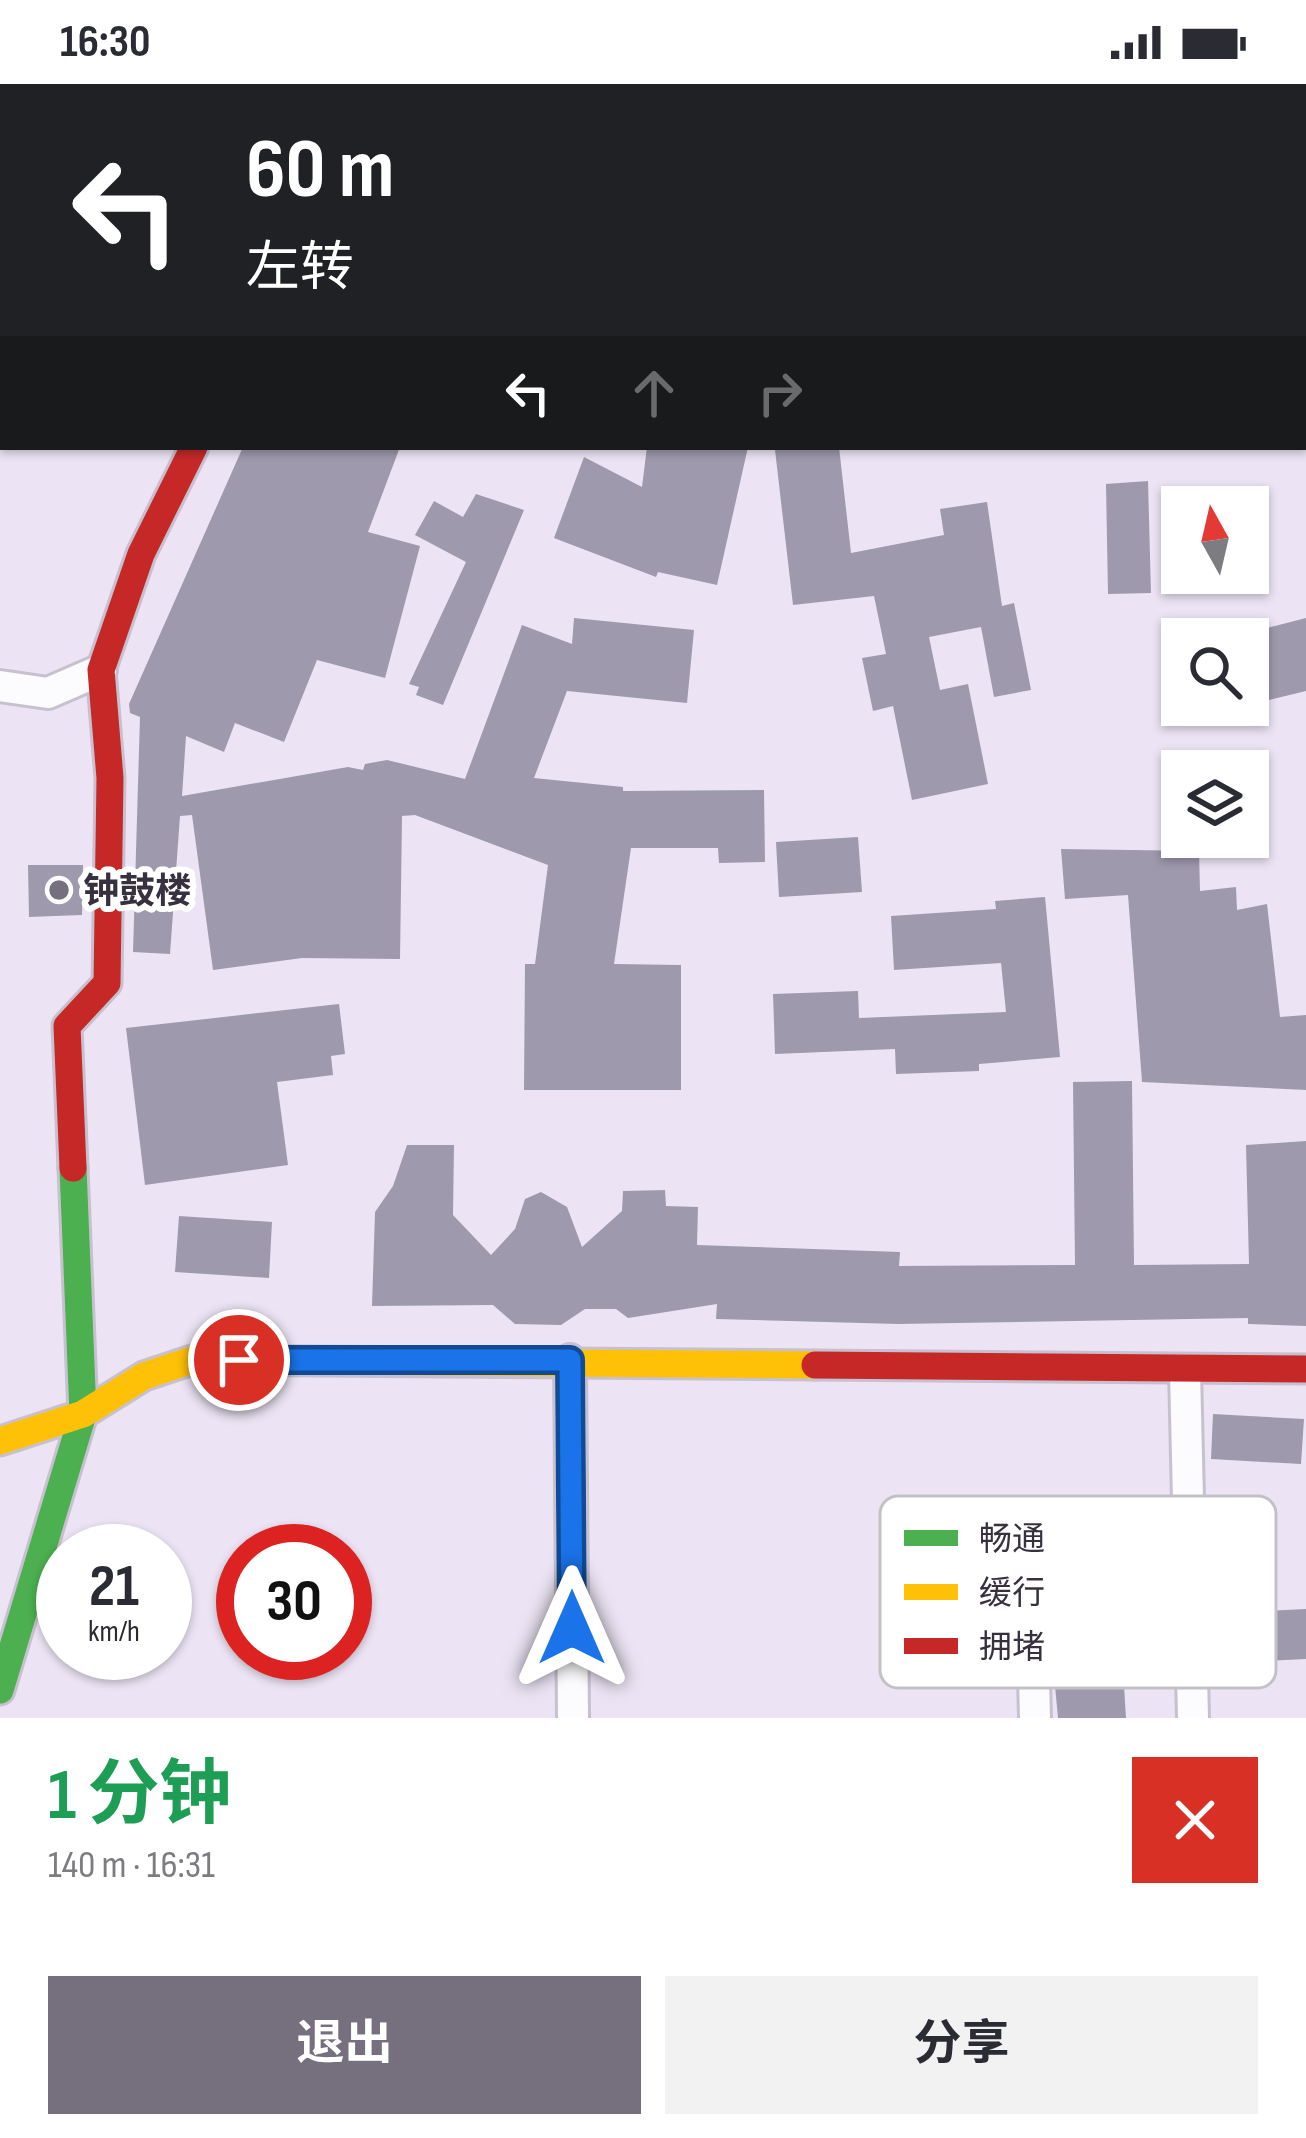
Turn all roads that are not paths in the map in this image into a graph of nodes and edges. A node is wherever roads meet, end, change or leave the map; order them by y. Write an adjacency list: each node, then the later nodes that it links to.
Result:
1 (193, 450): 2 (street)
2 (101, 670): 3 (street); 7 (street)
3 (3, 690)
4 (570, 1360): 6 (street); 7 (street); 13 (street)
5 (1306, 1369): 6 (street)
6 (1185, 1370): 9 (street)
7 (83, 1414): 8 (street); 12 (street)
8 (0, 1441)
9 (1188, 1496)
10 (1034, 1688): 14 (street)
11 (1192, 1688): 15 (street)
12 (0, 1690)
13 (573, 1718)
14 (1035, 1718)
15 (1193, 1718)

